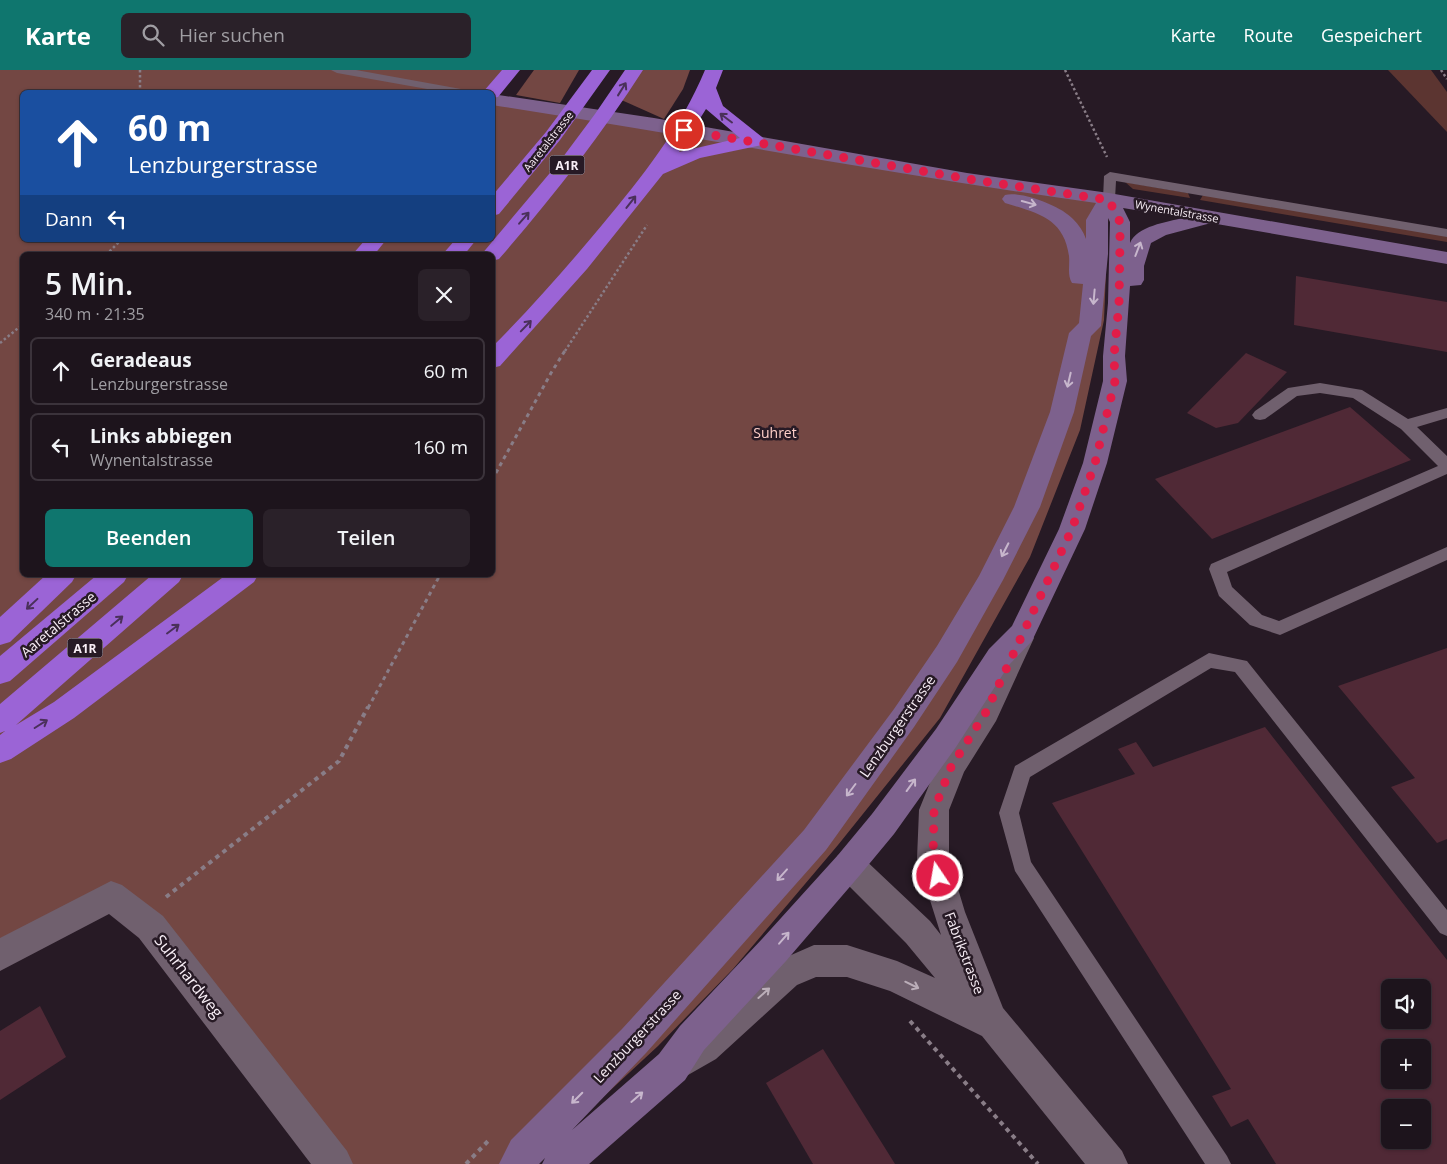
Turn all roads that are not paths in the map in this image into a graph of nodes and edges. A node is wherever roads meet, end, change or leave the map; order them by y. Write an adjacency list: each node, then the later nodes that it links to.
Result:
1 (337, 70): 7 (lane)
2 (512, 70): 8 (highway)
3 (601, 70): 15 (highway, Aaretalstrasse / A1R)
4 (634, 70): 22 (highway, A1R, one-way to 4)
5 (714, 70): 6 (highway)
6 (707, 88): 10 (highway); 11 (highway, one-way to 6)
7 (451, 90)
8 (495, 90)
9 (495, 98): 10 (main road, Wynentalstrasse)
10 (684, 130): 11 (main road, Wynentalstrasse); 12 (highway)
11 (755, 141): 12 (highway); 13 (main road, Wynentalstrasse)
12 (656, 171): 25 (highway, one-way to 12)
13 (968, 179): 14 (main road, Wynentalstrasse); 24 (main road, one-way to 24)
14 (1109, 200): 16 (main road, Wynentalstrasse); 17 (lane, Lenzburgerstrasse); 24 (main road, Lenzburgerstrasse, one-way to 24); 26 (main road, Lenzburgerstrasse)
15 (495, 206)
16 (1212, 217): 23 (main road, Wynentalstrasse); 26 (main road, one-way to 16)
17 (1447, 233)
18 (374, 242): 20 (highway)
19 (464, 242): 21 (highway)
20 (366, 252)
21 (456, 252)
22 (495, 252)
23 (1447, 258)
24 (1080, 333): 41 (main road, Lenzburgerstrasse, one-way to 41)
25 (495, 358)
26 (1115, 381): 36 (main road, Lenzburgerstrasse)
27 (1447, 413): 29 (lane)
28 (1260, 415): 29 (lane)
29 (1406, 425): 30 (lane)
30 (1447, 466): 31 (lane)
31 (1447, 553)
32 (61, 577): 37 (highway, one-way to 37)
33 (114, 577): 38 (highway, Aaretalstrasse / A1R)
34 (168, 577): 39 (highway, A1R, one-way to 34)
35 (242, 577): 40 (highway, one-way to 35)
36 (1022, 633): 42 (main road, Lenzburgerstrasse, one-way to 36); 45 (street, Fabrikstrasse)
37 (0, 634)
38 (0, 672)
39 (0, 721)
40 (0, 750)
41 (815, 840): 42 (main road); 48 (main road, Lenzburgerstrasse, one-way to 48)
42 (848, 865): 45 (street, Fabrikstrasse); 46 (main road, Lenzburgerstrasse, one-way to 42)
43 (1447, 926): 51 (lane)
44 (0, 955): 47 (street, Suhrhardweg)
45 (991, 1024): 46 (street, Fabrikstrasse, one-way to 45); 50 (street, Fabrikstrasse)
46 (672, 1066): 49 (main road, Lenzburgerstrasse, one-way to 46)
47 (334, 1164)
48 (518, 1164)
49 (561, 1164)
50 (1109, 1164)
51 (1219, 1164)

